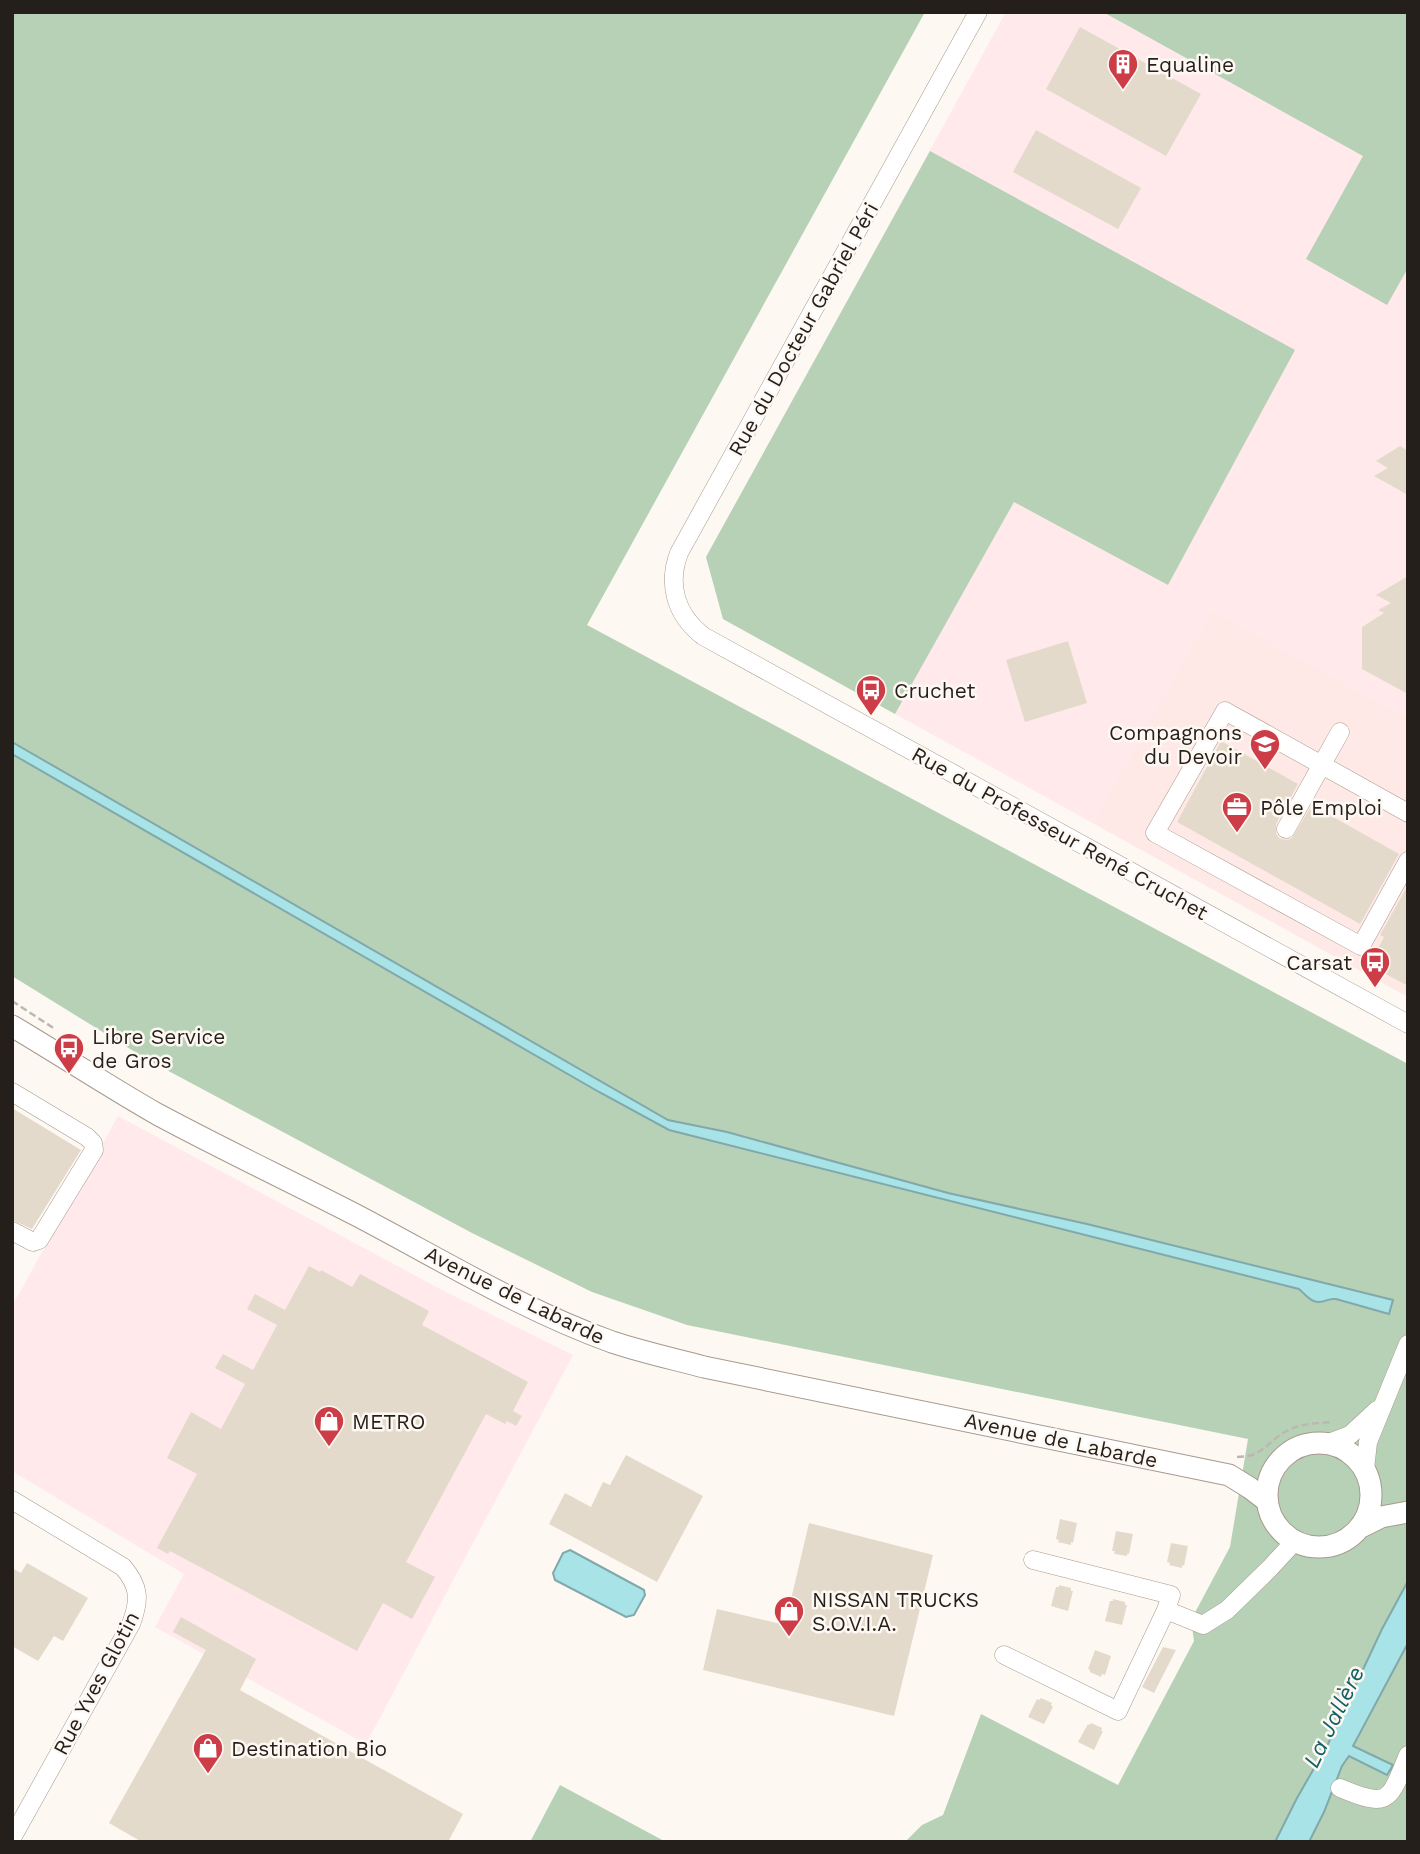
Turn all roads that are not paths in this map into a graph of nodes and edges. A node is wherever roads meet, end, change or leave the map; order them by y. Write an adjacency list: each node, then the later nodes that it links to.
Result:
1 (978, 12): 2 (street, Rue du Docteur Gabriel Péri)
2 (713, 641): 8 (street, Rue du Professeur René Cruchet)
3 (1340, 732): 4 (street)
4 (1321, 765): 5 (street); 6 (street); 7 (street)
5 (1408, 813)
6 (1286, 829)
7 (1408, 861)
8 (1408, 1024)
9 (12, 1026): 16 (main road, Avenue de Labarde)
10 (12, 1092): 11 (street)
11 (12, 1231)
12 (1408, 1344): 13 (street)
13 (1387, 1396): 14 (street); 17 (street)
14 (1332, 1433): 15 (main road); 17 (main road)
15 (1278, 1463): 16 (main road, Avenue de Labarde); 19 (main road)
16 (1230, 1466): 19 (main road, Avenue de Labarde)
17 (1367, 1475): 20 (main road); 21 (main road)
18 (12, 1500): 28 (street, Rue Yves Glotin)
19 (1267, 1501): 22 (main road)
20 (1408, 1512): 21 (main road)
21 (1361, 1527): 22 (main road)
22 (1295, 1541): 24 (street)
23 (1033, 1560): 24 (street)
24 (1166, 1610): 25 (street)
25 (1004, 1655)
26 (1408, 1755): 27 (street)
27 (1340, 1788)
28 (12, 1838)

